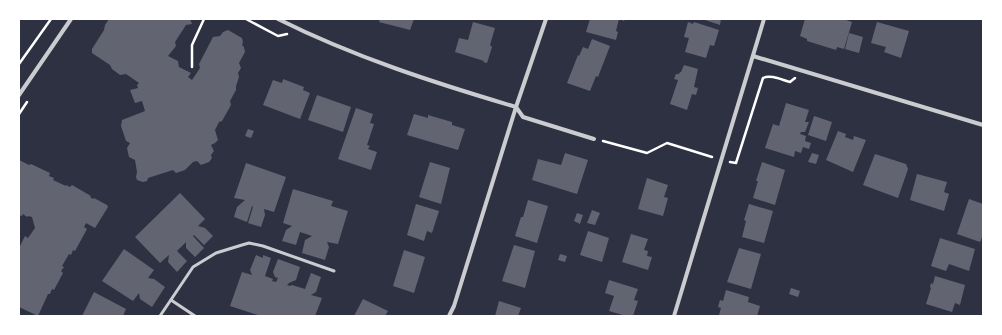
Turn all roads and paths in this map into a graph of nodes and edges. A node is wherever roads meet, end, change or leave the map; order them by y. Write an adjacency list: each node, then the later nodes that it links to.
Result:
1 (51, 19): 8 (path)
2 (71, 19): 11 (street)
3 (204, 19): 9 (path)
4 (278, 19): 12 (street)
5 (546, 19): 12 (street)
6 (764, 19): 7 (street)
7 (753, 56): 10 (street); 22 (street)
8 (19, 64)
9 (192, 67)
10 (806, 71): 13 (street); 16 (path)
11 (19, 95)
12 (516, 107): 14 (street); 21 (street)
13 (983, 125)
14 (594, 139): 15 (path)
15 (709, 156)
16 (729, 162)
17 (334, 271): 18 (lane)
18 (171, 300): 19 (lane); 20 (lane)
19 (160, 316)
20 (195, 316)
21 (449, 316)
22 (674, 316)

